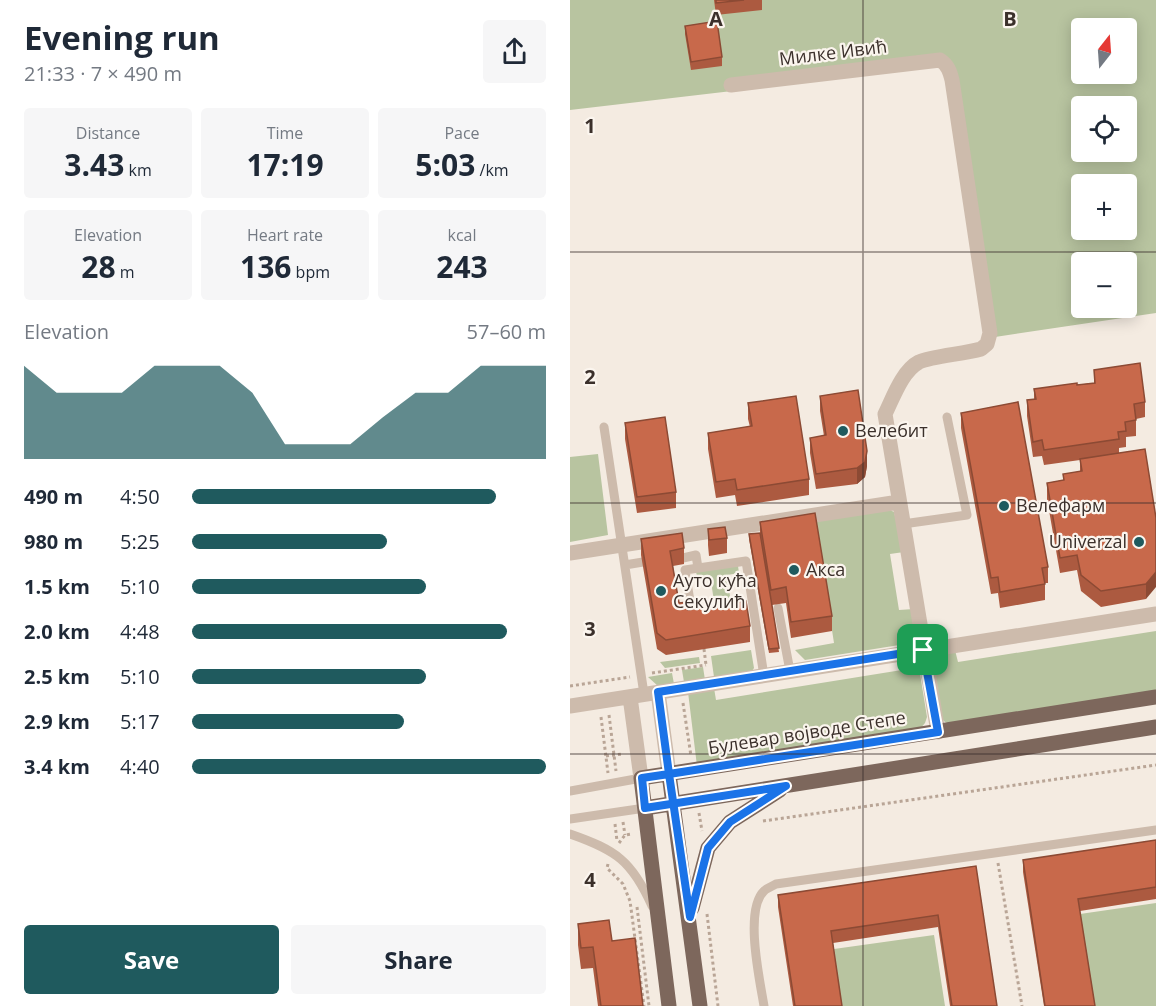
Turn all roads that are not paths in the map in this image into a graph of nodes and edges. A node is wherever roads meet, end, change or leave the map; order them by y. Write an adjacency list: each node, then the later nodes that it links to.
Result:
1 (731, 85): 4 (street, Милке Ивић)
2 (947, 417): 5 (lane)
3 (604, 427): 6 (lane)
4 (899, 502): 5 (street); 6 (street)
5 (903, 524): 15 (street)
6 (621, 544): 7 (street); 10 (lane)
7 (570, 553)
8 (683, 558): 11 (lane)
9 (643, 562): 10 (lane)
10 (624, 565): 18 (lane)
11 (698, 568): 14 (lane); 17 (lane)
12 (778, 608): 16 (lane)
13 (1156, 614): 15 (street)
14 (693, 622)
15 (923, 650): 16 (street); 22 (street)
16 (790, 671): 17 (street)
17 (764, 676): 18 (street)
18 (644, 694): 20 (street); 23 (street); 24 (street)
19 (1156, 697): 22 (main road, Булевар војводе Степе)
20 (570, 706)
21 (1156, 727): 25 (main road)
22 (938, 732): 23 (main road, Булевар војводе Степе)
23 (669, 774): 24 (main road, Булевар војводе Степе); 27 (main road)
24 (642, 778): 26 (lane); 28 (main road)
25 (786, 786): 27 (main road); 32 (main road)
26 (570, 791)
27 (673, 804): 28 (main road); 32 (main road)
28 (645, 808): 29 (lane); 33 (main road)
29 (570, 819)
30 (1156, 830): 36 (lane)
31 (570, 834): 33 (lane)
32 (690, 917): 35 (main road)
33 (659, 920): 34 (main road)
34 (669, 1006)
35 (700, 1006)
36 (764, 1006)

